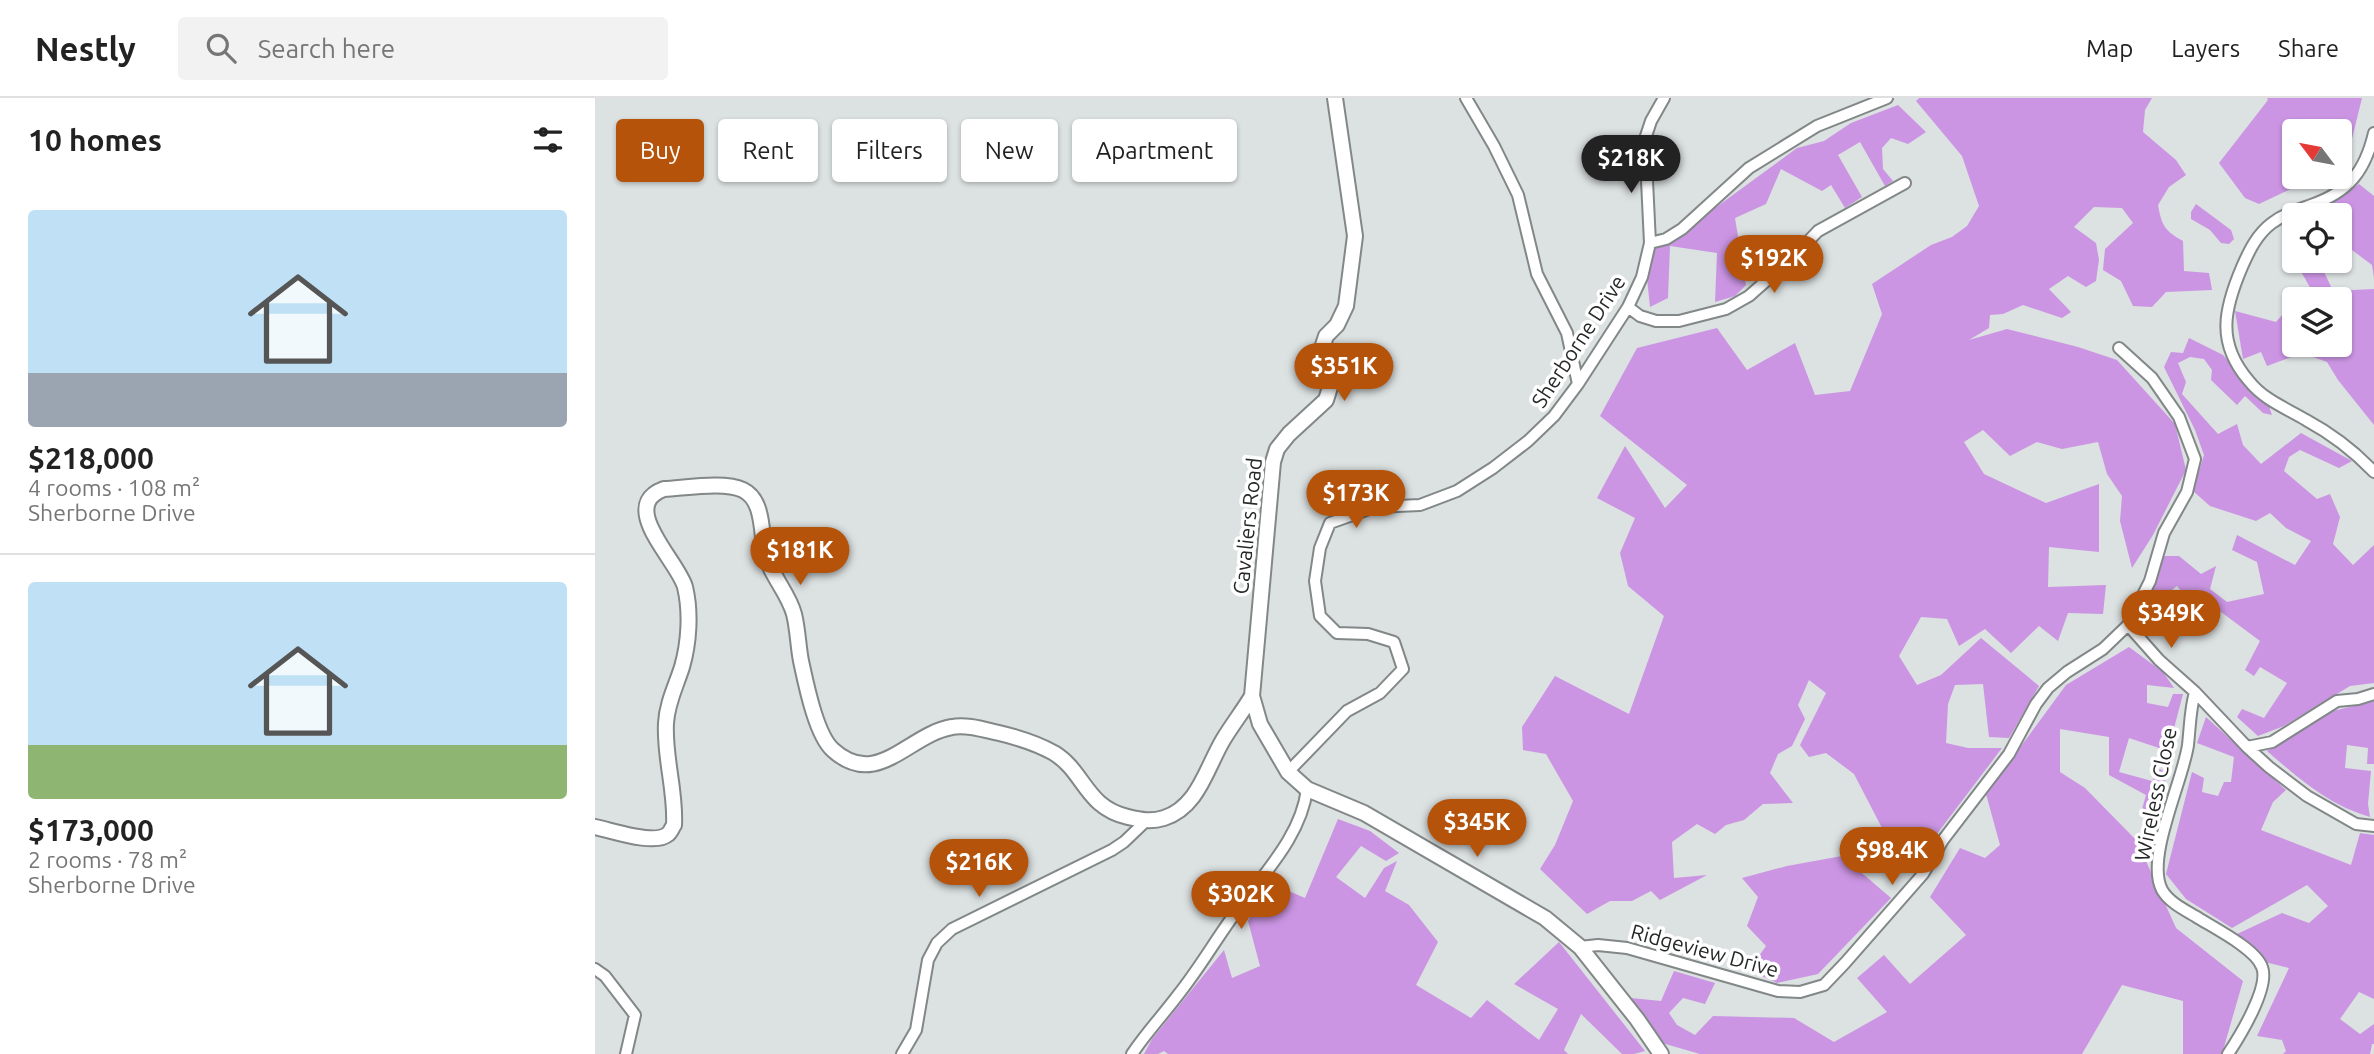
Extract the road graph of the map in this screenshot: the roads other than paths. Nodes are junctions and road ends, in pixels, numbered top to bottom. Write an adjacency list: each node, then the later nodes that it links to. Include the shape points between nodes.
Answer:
1 (1335, 98): 15 (street, Cavaliers Road, via 1355,236 1346,306 1323,345 1331,384 1326,400 1289,433 1273,462)
2 (1467, 98): 10 (street, via 1518,195 1537,274 1567,333)
3 (1664, 98): 7 (street, Sherborne Drive, via 1645,139)
4 (1887, 98): 7 (street, via 1817,126 1749,169 1682,229)
5 (2374, 133): 11 (street, via 2364,166 2345,188 2263,231 2231,294 2226,319 2229,350 2258,392 2327,433)
6 (1905, 183): 8 (street, via 1818,231 1749,296 1725,309 1679,321 1655,321)
7 (1650, 243): 8 (street, Sherborne Drive, via 1642,277)
8 (1628, 306): 10 (street, Sherborne Drive)
9 (2119, 348): 12 (street, Ridgeview Drive, via 2152,378 2179,417 2195,458 2187,492 2164,533 2150,581)
10 (1577, 384): 17 (street, Sherborne Drive, via 1528,441 1457,491 1420,505 1375,507 1330,523 1315,581 1320,616 1336,633 1368,634 1394,642 1403,669 1380,693 1347,711)
11 (2374, 472)
12 (2128, 625): 13 (street); 22 (street, Ridgeview Drive, via 2048,688 2009,754 1923,874 1825,985 1800,992 1778,991 1627,947)
13 (2195, 692): 16 (street); 28 (street, Wireless Close, via 2188,746 2157,868 2161,889 2170,901 2247,949 2262,965 2265,979 2259,997)
14 (2374, 694): 16 (street, via 2337,701 2272,742)
15 (1252, 696): 17 (street, via 1260,724); 19 (street, via 1195,795 1182,810)
16 (2247, 747): 21 (street, via 2307,796 2356,824)
17 (1288, 772): 18 (street)
18 (1307, 789): 22 (street, via 1364,813 1545,918); 26 (street, via 1305,807 1275,861)
19 (1146, 821): 20 (street, via 1113,814 1054,754 981,729 953,726 871,766 855,764 832,750 814,709 794,613 766,554 759,509 752,496 728,486 664,489 654,493 646,509 648,521 681,576 688,602 686,649 666,722 674,825 660,839); 25 (street, via 1112,850 952,929 937,943 928,960 916,1030)
20 (595, 827)
21 (2374, 827)
22 (1580, 947): 27 (street)
23 (595, 969): 24 (street, via 635,1014)
24 (626, 1054)
25 (902, 1054)
26 (1132, 1054)
27 (1661, 1054)
28 (2228, 1054)

